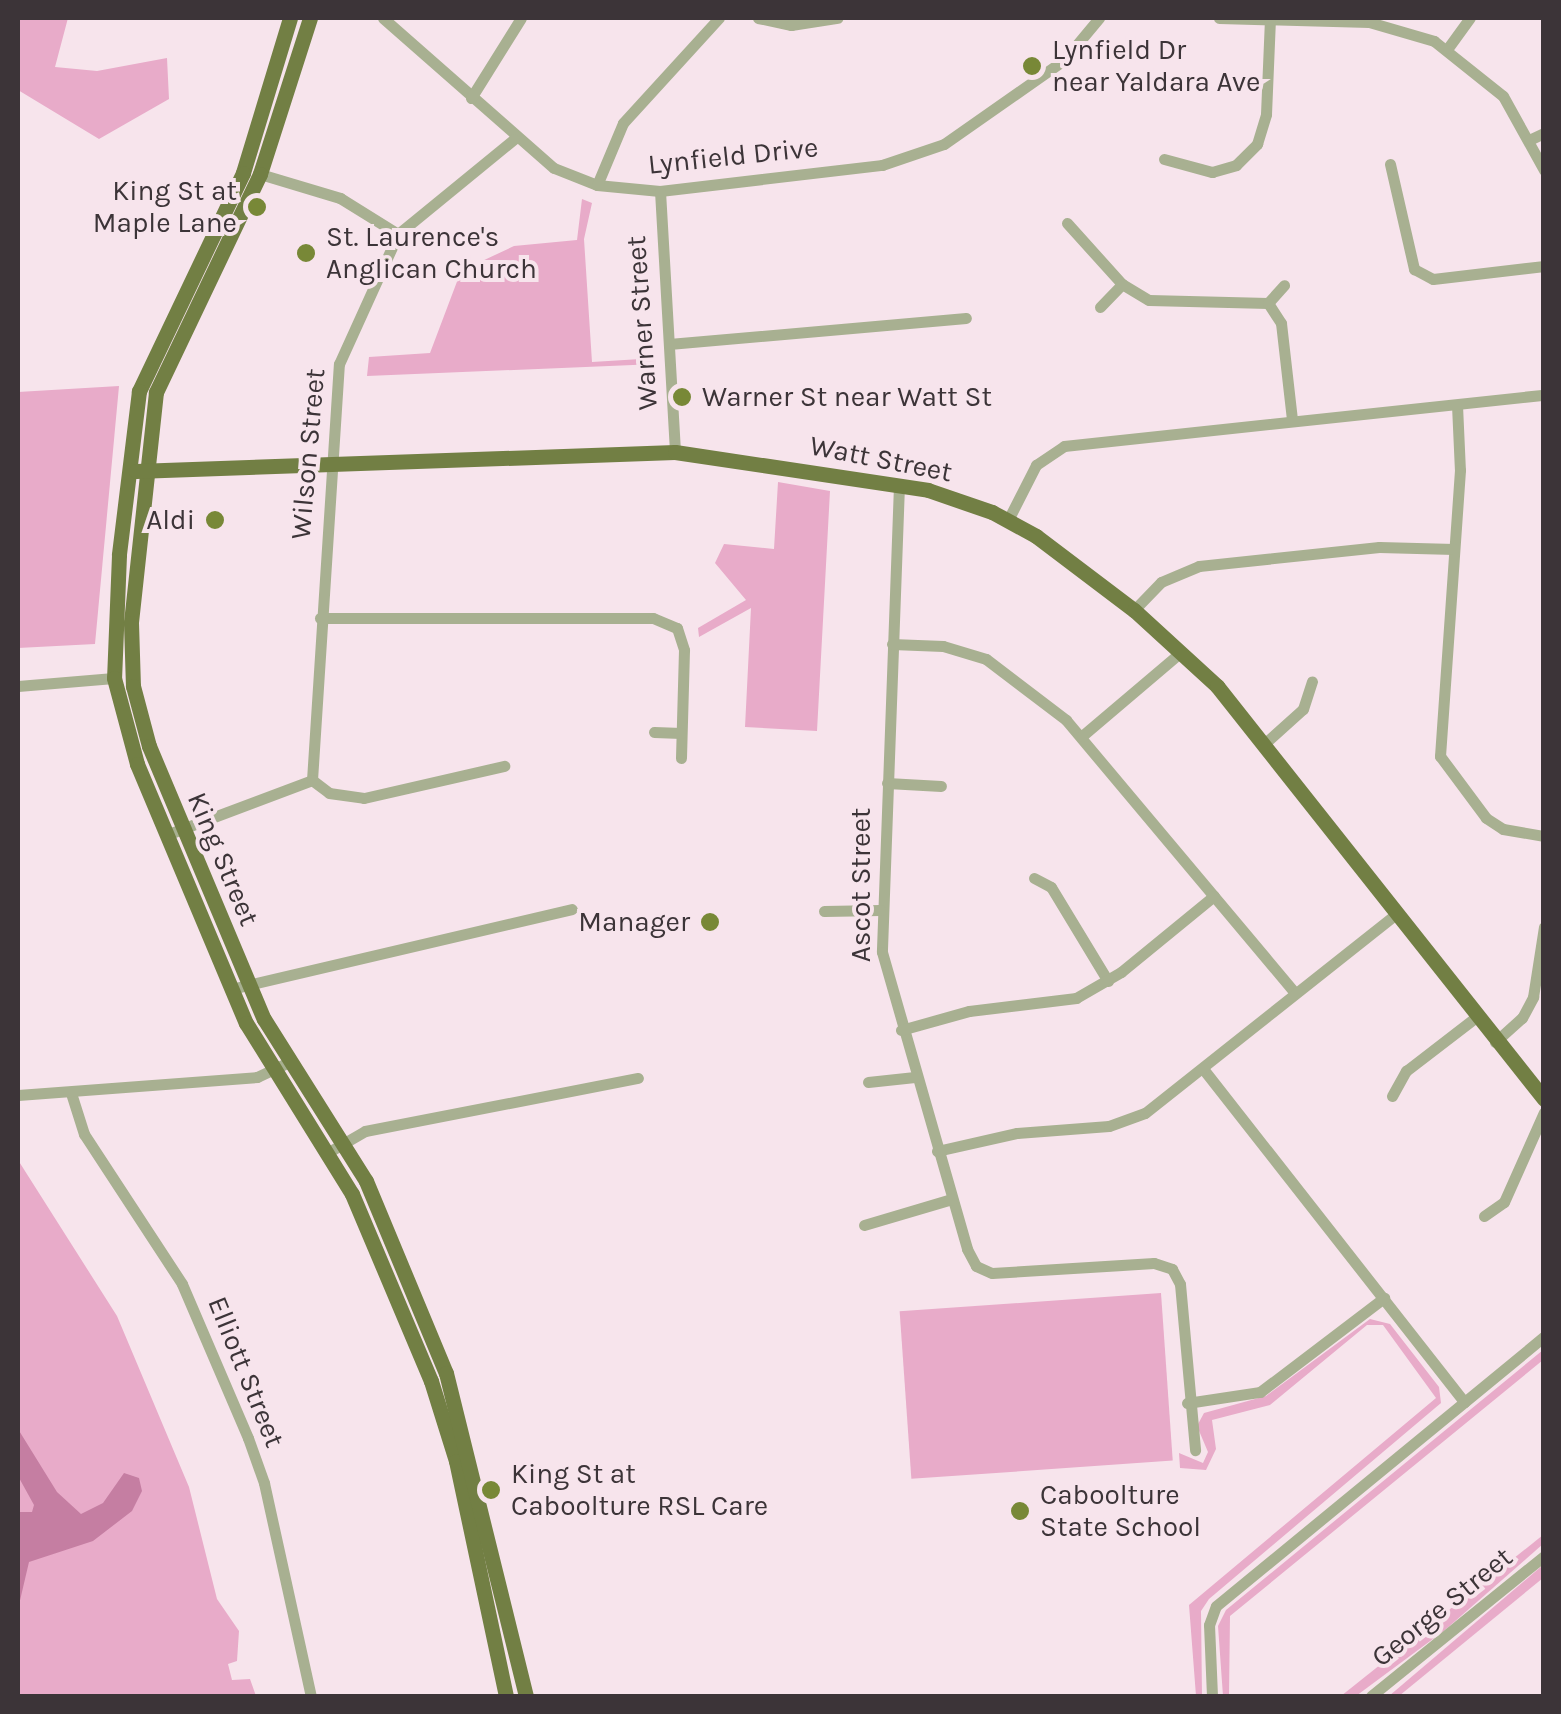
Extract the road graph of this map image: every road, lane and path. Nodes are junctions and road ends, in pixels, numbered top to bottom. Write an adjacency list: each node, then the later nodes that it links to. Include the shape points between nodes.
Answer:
1 (290, 18): 38 (main road, King Street, via 243,172 148,364)
2 (310, 18): 20 (main road, King Street)
3 (382, 18): 13 (street, Lynfield Drive)
4 (521, 18): 13 (street)
5 (719, 18): 21 (street, via 623,123)
6 (758, 18): 7 (street, via 790,25)
7 (836, 18)
8 (1099, 18): 22 (street, Lynfield Drive, via 1064,60 944,144 882,165)
9 (1219, 18): 11 (street)
10 (1470, 18): 12 (street)
11 (1270, 20): 12 (street, via 1369,22); 17 (street, via 1266,114 1258,144 1236,164 1212,172)
12 (1448, 48): 16 (street, via 1492,83)
13 (471, 98): 15 (street, Lynfield Drive)
14 (1544, 133): 16 (street)
15 (514, 139): 21 (street, Lynfield Drive, via 554,168); 24 (street, Wilson Street)
16 (1529, 140): 19 (street)
17 (1164, 159)
18 (1390, 164): 25 (street, via 1414,270 1433,278)
19 (1544, 170)
20 (260, 174): 24 (street, via 340,198); 37 (main road, King Street, via 164,366)
21 (597, 185): 22 (street, Lynfield Drive)
22 (660, 191): 31 (street, Warner Street)
23 (1067, 223): 26 (street)
24 (398, 234): 36 (street, Wilson Street, via 339,364)
25 (1544, 266)
26 (1122, 284): 28 (street, via 1166,304 1259,298); 29 (street)
27 (1284, 285): 28 (street)
28 (1268, 303): 34 (street, via 1281,322)
29 (1100, 307)
30 (966, 318): 31 (street)
31 (668, 344): 35 (street, Warner Street)
32 (1544, 395): 33 (street)
33 (1456, 405): 34 (street); 41 (street)
34 (1292, 420): 40 (street, via 1055,449 1036,465)
35 (675, 452): 36 (main road, Watt Street); 39 (main road, Watt Street)
36 (330, 462): 37 (main road, Watt Street); 43 (street, Wilson Street)
37 (146, 470): 38 (main road, Watt Street); 58 (main road, King Street, via 132,675 143,728)
38 (127, 471): 46 (main road, King Street)
39 (899, 485): 40 (main road, Watt Street, via 954,497); 44 (street, Ascot Street)
40 (1008, 520): 42 (main road, Watt Street)
41 (1454, 549): 42 (street, via 1380,547 1199,566 1161,582); 60 (street, via 1440,756 1486,818 1503,829)
42 (1134, 610): 45 (main road, Watt Street)
43 (320, 618): 50 (street, via 653,618 677,628 684,650); 55 (street, Wilson Street)
44 (892, 644): 51 (street, via 943,646 986,659); 56 (street, Ascot Street)
45 (1181, 652): 51 (street); 52 (main road, Watt Street)
46 (114, 678): 48 (street); 59 (main road, King Street, via 129,745)
47 (1312, 681): 52 (street, via 1303,709)
48 (18, 686)
49 (654, 732): 50 (street)
50 (681, 732): 53 (street)
51 (1082, 736): 62 (street)
52 (1264, 744): 66 (main road, Watt Street)
53 (681, 758)
54 (504, 766): 55 (street, via 364,798 329,794)
55 (312, 780): 58 (street)
56 (886, 783): 57 (street); 64 (street, Ascot Street)
57 (941, 786)
58 (184, 828): 59 (street); 69 (main road, King Street)
59 (166, 834): 70 (main road, King Street)
60 (1544, 836)
61 (1034, 878): 68 (street, via 1057,895)
62 (1214, 896): 68 (street); 71 (street)
63 (572, 908): 69 (street)
64 (880, 910): 65 (street); 73 (street, Ascot Street, via 886,977)
65 (824, 911)
66 (1397, 913): 71 (street); 72 (main road, Watt Street)
67 (1544, 927): 74 (street, via 1534,996 1522,1018)
68 (1108, 981): 73 (street, via 1060,1004 969,1011)
69 (249, 984): 70 (street); 75 (main road, King Street)
70 (231, 989): 77 (main road, King Street)
71 (1296, 993): 76 (street)
72 (1476, 1018): 74 (main road, Watt Street); 83 (street, via 1406,1071)
73 (901, 1030): 78 (street, Ascot Street)
74 (1495, 1042): 84 (main road, Watt Street)
75 (288, 1063): 77 (street); 86 (main road, King Street)
76 (1204, 1070): 87 (street, via 1127,1121); 92 (street)
77 (271, 1072): 81 (street); 88 (main road, King Street)
78 (916, 1077): 80 (street); 87 (street, Ascot Street)
79 (638, 1078): 86 (street, via 366,1130)
80 (868, 1082)
81 (71, 1093): 82 (street); 98 (street, Elliott Street, via 84,1134 182,1284 248,1438)
82 (18, 1094)
83 (1392, 1096)
84 (1544, 1099)
85 (1544, 1112): 90 (street, via 1504,1202)
86 (340, 1142): 88 (street); 100 (main road, King Street, via 377,1203 454,1393)
87 (937, 1150): 89 (street, Ascot Street)
88 (326, 1153): 99 (main road, King Street, via 368,1229 440,1406)
89 (952, 1199): 91 (street); 95 (street, Ascot Street, via 980,1270 1176,1264)
90 (1484, 1216)
91 (864, 1225)
92 (1384, 1298): 94 (street); 95 (street, via 1260,1392)
93 (1544, 1337): 94 (street)
94 (1464, 1402): 101 (street, via 1216,1606 1209,1625)
95 (1188, 1403): 96 (street)
96 (1196, 1450)
97 (1544, 1556): 102 (street, George Street)
98 (311, 1696)
99 (506, 1696)
100 (526, 1696)
101 (1212, 1696)
102 (1371, 1696)

